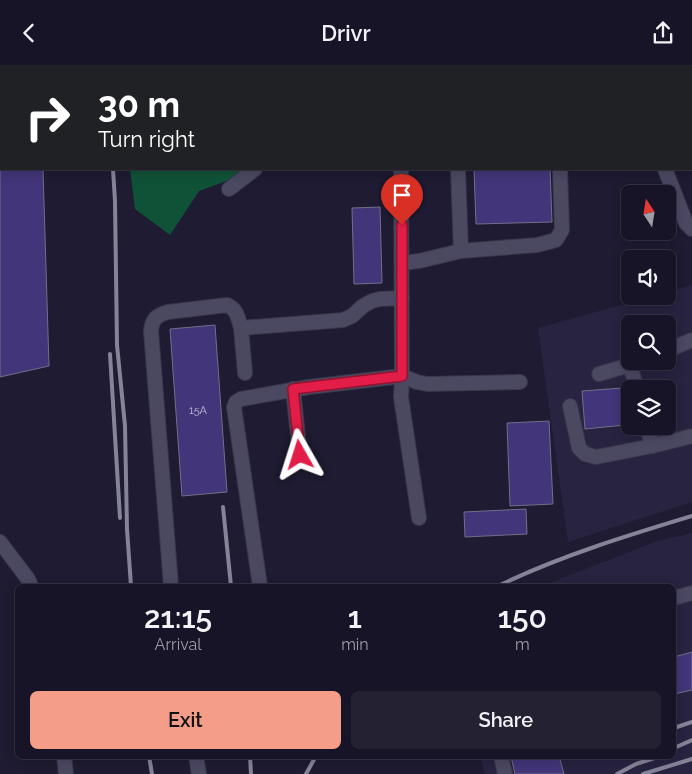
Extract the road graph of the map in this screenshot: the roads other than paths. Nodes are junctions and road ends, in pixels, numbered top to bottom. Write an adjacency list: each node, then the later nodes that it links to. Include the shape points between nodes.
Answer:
1 (254, 170): 6 (street)
2 (401, 170): 9 (street)
3 (458, 170): 8 (street)
4 (560, 170): 8 (street, via 562,230 556,240 538,245)
5 (665, 170): 7 (street, via 686,223)
6 (229, 189)
7 (692, 229)
8 (461, 251): 9 (street)
9 (402, 263): 10 (street)
10 (402, 298): 11 (street, via 372,301 343,320); 17 (street)
11 (241, 328): 15 (street); 28 (street, via 233,307 227,305 161,314 152,325)
12 (692, 340): 13 (street)
13 (676, 347)
14 (621, 368): 16 (street)
15 (245, 373)
16 (599, 374)
17 (402, 376): 18 (street, via 427,384); 19 (street); 25 (street, via 400,397)
18 (520, 382)
19 (293, 389): 24 (street); 29 (street, via 241,399 234,407)
20 (570, 406): 23 (street, via 579,448 584,455 596,457)
21 (649, 435): 23 (street)
22 (692, 435): 23 (street)
23 (652, 446)
24 (300, 455)
25 (419, 518)
26 (0, 543): 27 (street)
27 (30, 584)
28 (171, 584)
29 (260, 584)
30 (692, 593): 31 (street)
31 (676, 597)
32 (64, 759): 35 (street)
33 (196, 759): 36 (street)
34 (502, 759): 37 (street)
35 (66, 774)
36 (199, 774)
37 (505, 774)

